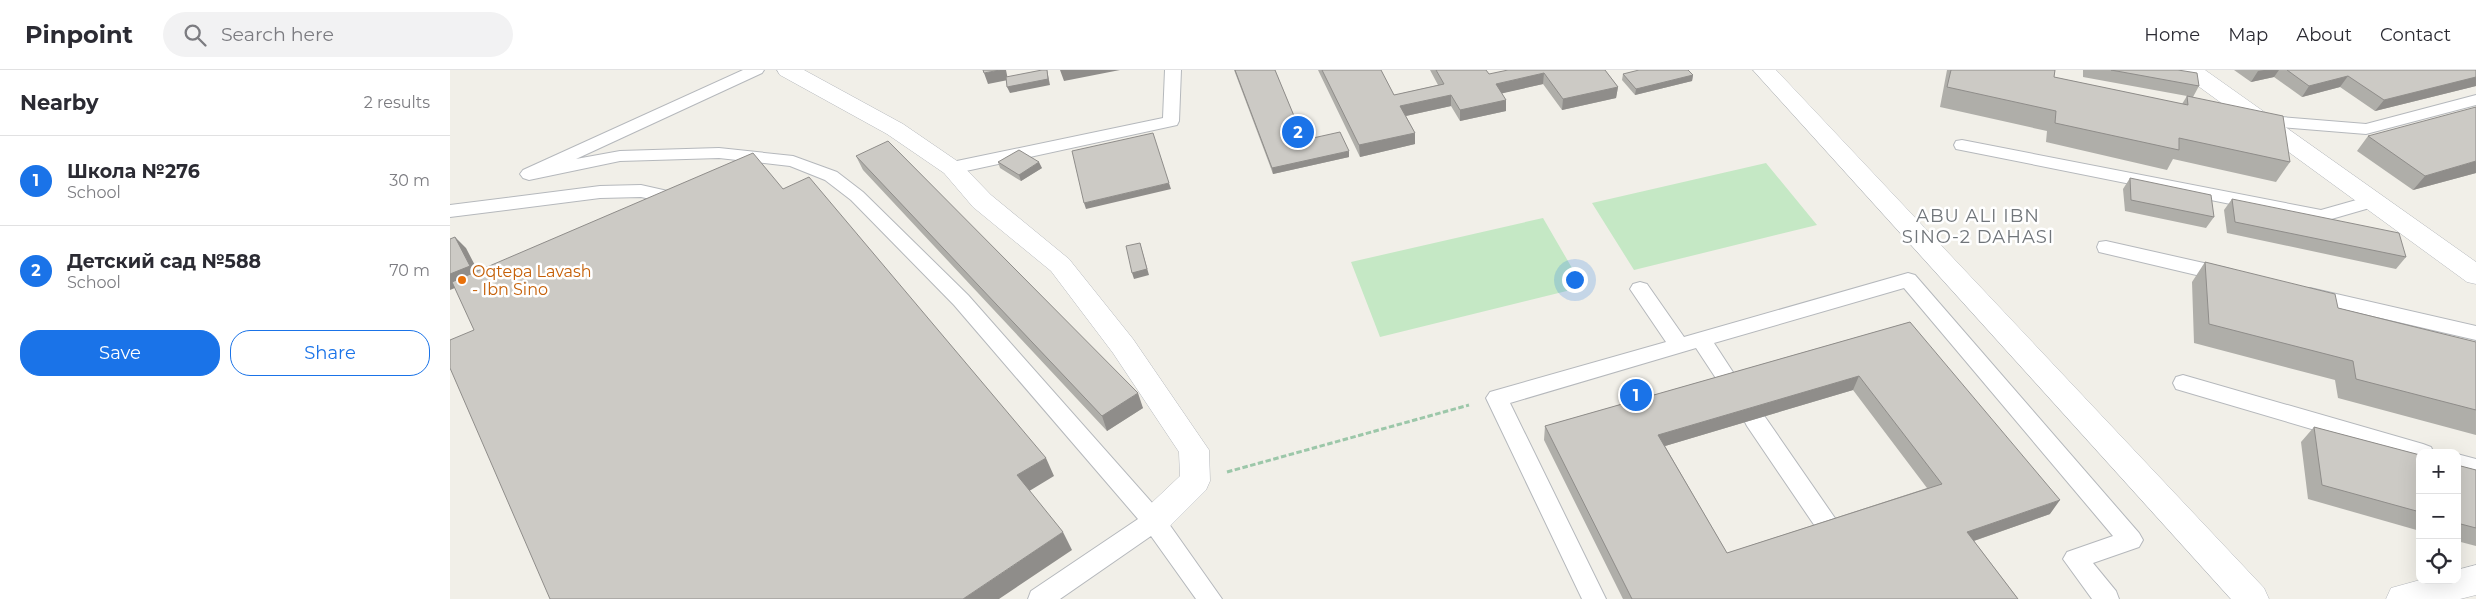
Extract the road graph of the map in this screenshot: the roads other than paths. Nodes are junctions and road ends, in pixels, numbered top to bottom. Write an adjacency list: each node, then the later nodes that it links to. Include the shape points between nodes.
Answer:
1 (756, 70): 28 (lane, via 529,174 620,156 719,153 793,161 831,176 857,196 961,300)
2 (788, 70): 10 (street, via 895,128)
3 (1173, 70): 10 (lane, via 1171,122)
4 (1764, 70): 35 (street)
5 (2191, 70): 8 (street)
6 (2476, 100): 8 (lane, via 2366,128)
7 (2223, 113): 8 (lane)
8 (2262, 121): 11 (street)
9 (1962, 144): 11 (lane, via 2321,216)
10 (952, 168): 28 (street, via 982,201 1060,265 1106,324 1194,450 1195,481)
11 (2374, 201): 15 (street)
12 (692, 204): 13 (lane, via 680,198 641,191 600,192)
13 (450, 212)
14 (2106, 248): 16 (lane)
15 (2476, 275)
16 (2242, 279)
17 (1640, 289): 21 (lane)
18 (2291, 290): 19 (lane)
19 (2476, 333)
20 (1700, 339): 21 (lane); 23 (lane); 34 (lane, via 1908,280 2131,540 2075,559)
21 (1679, 345): 33 (lane, via 1497,398)
22 (2183, 383): 25 (lane)
23 (1732, 386)
24 (1755, 420): 29 (lane)
25 (2416, 451)
26 (2461, 464): 27 (lane)
27 (2476, 468)
28 (1154, 520): 31 (lane); 32 (lane)
29 (1831, 531)
30 (2476, 580): 36 (street)
31 (1040, 599)
32 (1210, 599)
33 (1594, 599)
34 (2107, 599)
35 (2252, 599)
36 (2403, 599)

